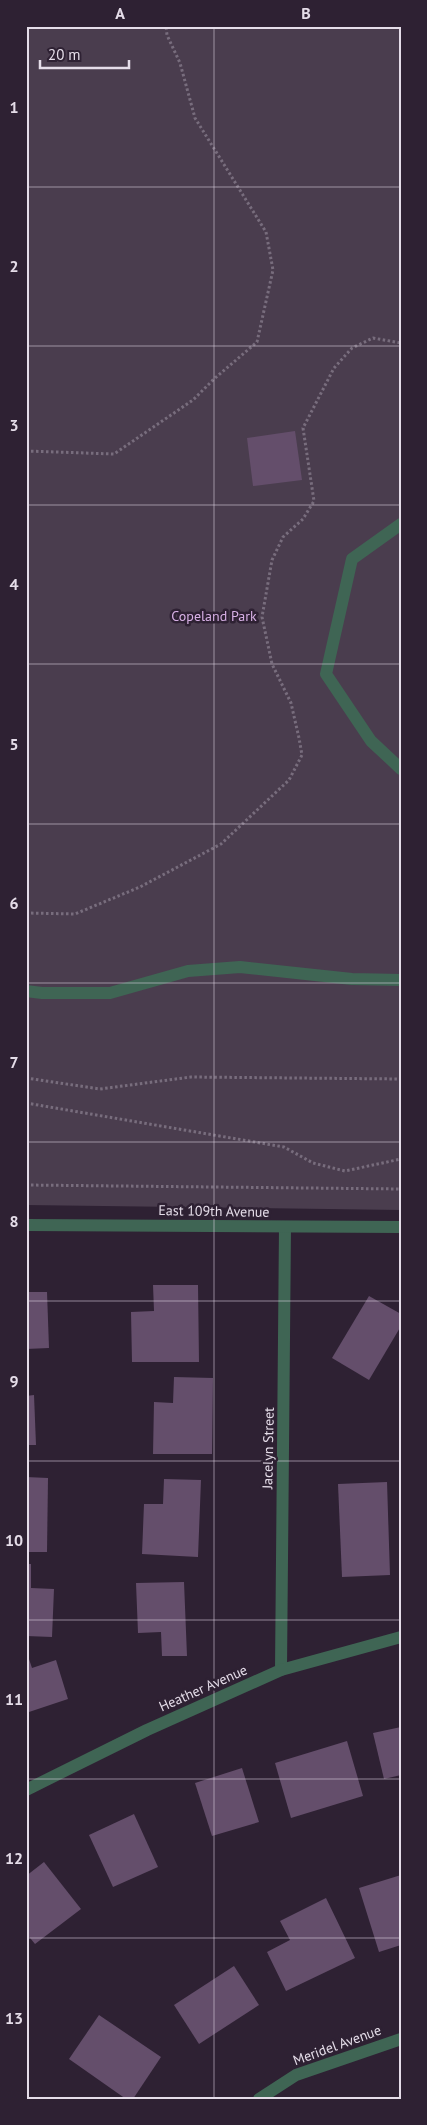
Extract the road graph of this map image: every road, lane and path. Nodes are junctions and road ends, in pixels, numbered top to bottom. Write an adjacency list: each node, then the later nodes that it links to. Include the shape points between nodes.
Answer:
1 (166, 26): 3 (path, via 195,118 266,232 273,270 257,342 193,400 114,454)
2 (401, 343): 6 (path, via 373,338 352,348 334,368 303,428 314,501 303,519 283,537 272,560 262,617 272,664 292,703 302,755 289,780 221,844 140,887 75,914)
3 (26, 451)
4 (401, 524): 5 (street, via 352,559 326,674 371,741)
5 (401, 768)
6 (26, 913)
7 (401, 980): 8 (street, via 240,967 188,971 110,993)
8 (26, 991)
9 (26, 1078): 10 (path, via 100,1089 191,1076)
10 (401, 1078)
11 (26, 1102): 12 (path, via 284,1147 313,1163 344,1171)
12 (401, 1159)
13 (26, 1185): 14 (path)
14 (401, 1189)
15 (26, 1225): 16 (street, East 109th Avenue)
16 (285, 1227): 17 (street, East 109th Avenue); 19 (street, Jacelyn Street)
17 (401, 1227)
18 (401, 1637): 19 (street, Heather Avenue)
19 (281, 1670): 20 (street, Heather Avenue, via 147,1730)
20 (26, 1790)
21 (401, 2039): 22 (street, Meridel Avenue, via 296,2075)
22 (259, 2099)

